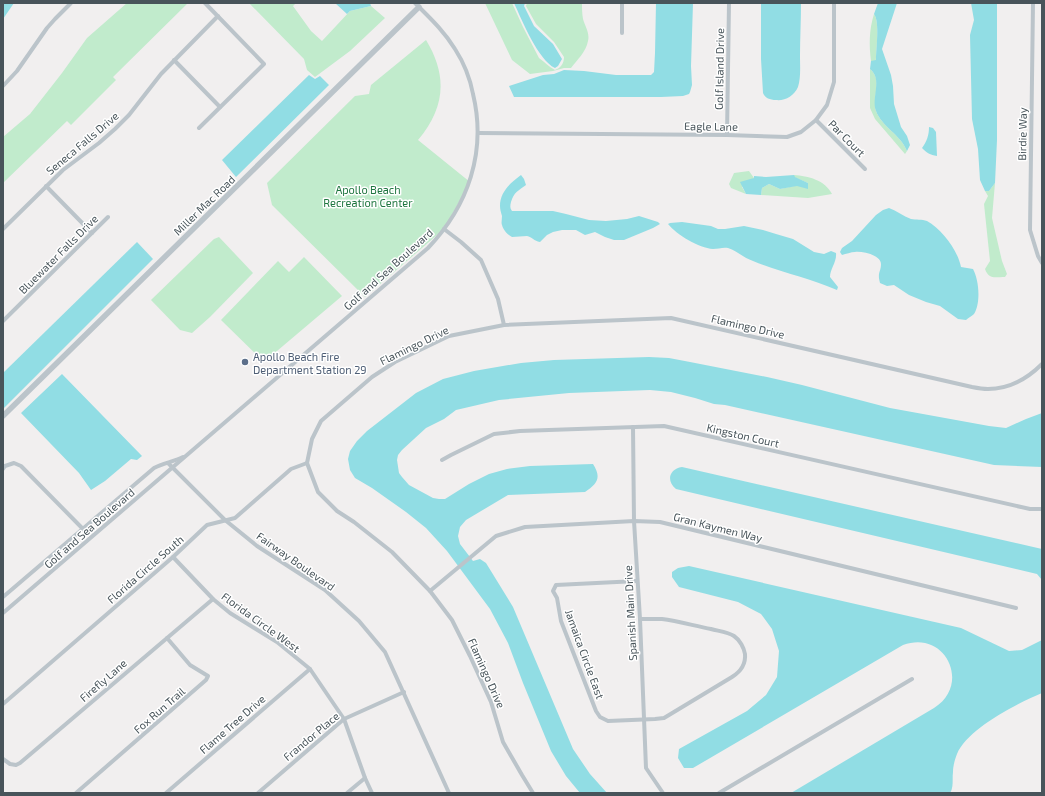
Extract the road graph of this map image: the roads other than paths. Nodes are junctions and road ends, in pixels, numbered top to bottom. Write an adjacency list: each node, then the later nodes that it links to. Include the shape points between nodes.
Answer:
1 (71, 3): 11 (street, via 47,28 17,71)
2 (205, 3): 8 (street)
3 (622, 3): 9 (street)
4 (729, 3): 16 (street, Golf Island Drive)
5 (834, 3): 13 (street, Eagle Lane, via 834,82 828,106)
6 (1033, 3): 23 (street, Birdie Way, via 1030,230)
7 (417, 5): 15 (street, Golf and Sea Boulevard, via 442,31 462,62 475,103); 27 (street, Miller Mac Road)
8 (218, 16): 10 (street, Seneca Falls Drive); 12 (street, via 264,64)
9 (622, 33)
10 (174, 60): 12 (street); 18 (street, Seneca Falls Drive, via 115,129)
11 (3, 86)
12 (220, 107): 14 (street)
13 (816, 120): 16 (street, Eagle Lane, via 801,132 787,137); 17 (street, Par Court)
14 (199, 128)
15 (478, 133): 16 (street, Eagle Lane); 21 (street, Golf and Sea Boulevard, via 476,160 472,173 462,201)
16 (728, 134)
17 (865, 169)
18 (46, 186): 20 (street, Seneca Falls Drive); 22 (street)
19 (108, 217): 22 (street, Bluewater Falls Drive)
20 (3, 229)
21 (444, 229): 25 (street, via 481,260 498,298); 29 (street, Golf and Sea Boulevard, via 428,248)
22 (92, 233): 24 (street, Bluewater Falls Drive)
23 (1042, 263)
24 (3, 321)
25 (504, 325): 26 (street, Flamingo Drive, via 671,318 988,389 1018,383); 32 (street, Flamingo Drive, via 449,336 394,362 372,377 322,421 312,439)
26 (1042, 364)
27 (3, 416)
28 (633, 427): 30 (street, Kingston Court, via 494,434); 35 (street, Kingston Court, via 664,426 1030,509); 37 (street, Spanish Main Drive)
29 (186, 455): 31 (street, Golf and Sea Boulevard); 34 (street, Golf and Sea Boulevard)
30 (442, 460)
31 (168, 463): 34 (street, Fairway Boulevard); 38 (street, Golf and Sea Boulevard, via 154,468)
32 (307, 463): 36 (street, Florida Circle South, via 291,469 235,518); 41 (street, Flamingo Drive, via 318,492 337,512 392,552)
33 (3, 468): 38 (street, via 14,463 21,466)
34 (173, 468): 36 (street, Fairway Boulevard); 45 (street, Golf and Sea Boulevard)
35 (1042, 509)
36 (225, 520): 39 (street, Florida Circle South, via 207,525); 50 (street, Fairway Boulevard, via 257,546 325,590 353,616 385,652)
37 (634, 521): 40 (street, Spanish Main Drive); 41 (street, Gran Kaymen Way, via 525,527 496,536); 44 (street, Gran Kaymen Way, via 660,522)
38 (83, 529): 42 (street, Golf and Sea Boulevard)
39 (173, 557): 43 (street, Florida Circle West); 51 (street, Florida Circle South)
40 (637, 581): 46 (street, Spanish Main Drive); 53 (street, Jamaica Circle East, via 556,585 553,591 557,598 561,621 600,717 608,721)
41 (430, 591): 62 (street, Flamingo Drive, via 452,620 492,702 503,742)
42 (3, 597)
43 (214, 599): 47 (street, Firefly Lane); 48 (street, Florida Circle West, via 230,613 277,642)
44 (1016, 608)
45 (3, 613)
46 (640, 619): 53 (street, Spanish Main Drive); 53 (street, via 661,619 726,632 738,640 745,653 743,666 732,677 664,718)
47 (166, 638): 54 (street, Firefly Lane, via 20,763 10,764); 56 (street, Fox Run Trail, via 190,665 208,676 206,680)
48 (310, 669): 52 (street, Florida Circle West); 57 (street, Flame Tree Drive)
49 (912, 678): 64 (street)
50 (404, 692): 52 (street, Frandor Place); 61 (street, Fairway Boulevard)
51 (3, 704)
52 (344, 719): 55 (street, Florida Circle West); 58 (street, Frandor Place)
53 (644, 720): 63 (street, Spanish Main Drive, via 646,768)
54 (3, 759)
55 (365, 778): 59 (street); 60 (street, Florida Circle West)
56 (76, 793)
57 (166, 793)
58 (258, 793)
59 (347, 793)
60 (372, 793)
61 (449, 793)
62 (533, 793)
63 (663, 793)
64 (719, 793)

